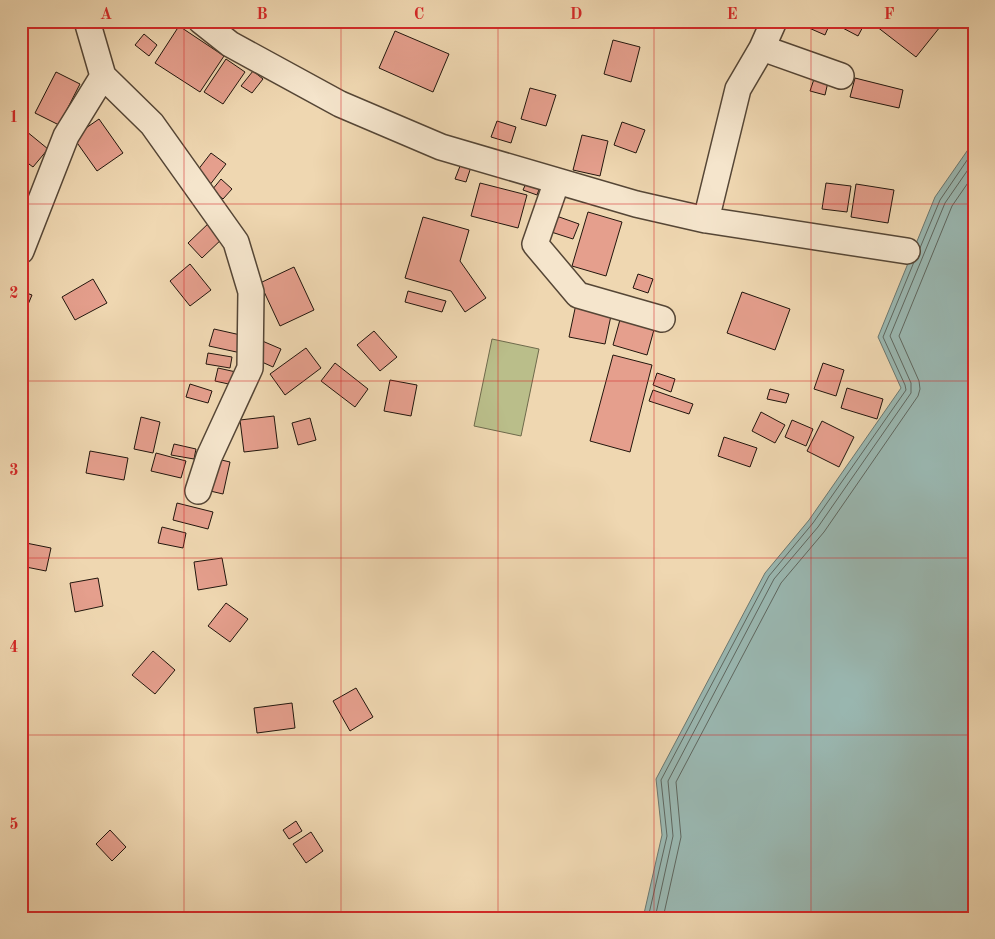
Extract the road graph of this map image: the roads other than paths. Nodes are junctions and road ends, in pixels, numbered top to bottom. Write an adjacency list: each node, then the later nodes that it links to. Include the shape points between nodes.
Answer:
1 (87, 21): 5 (street)
2 (201, 21): 7 (street, via 230,44 340,104 441,147)
3 (774, 21): 4 (street)
4 (762, 48): 6 (street); 8 (street, via 738,89)
5 (103, 76): 9 (street, via 66,136); 12 (street, via 152,124 236,242 251,292 250,368 209,457)
6 (841, 76)
7 (557, 181): 8 (street); 11 (street, via 535,244 578,295)
8 (706, 220): 10 (street)
9 (21, 251)
10 (907, 252)
11 (662, 319)
12 (198, 491)

